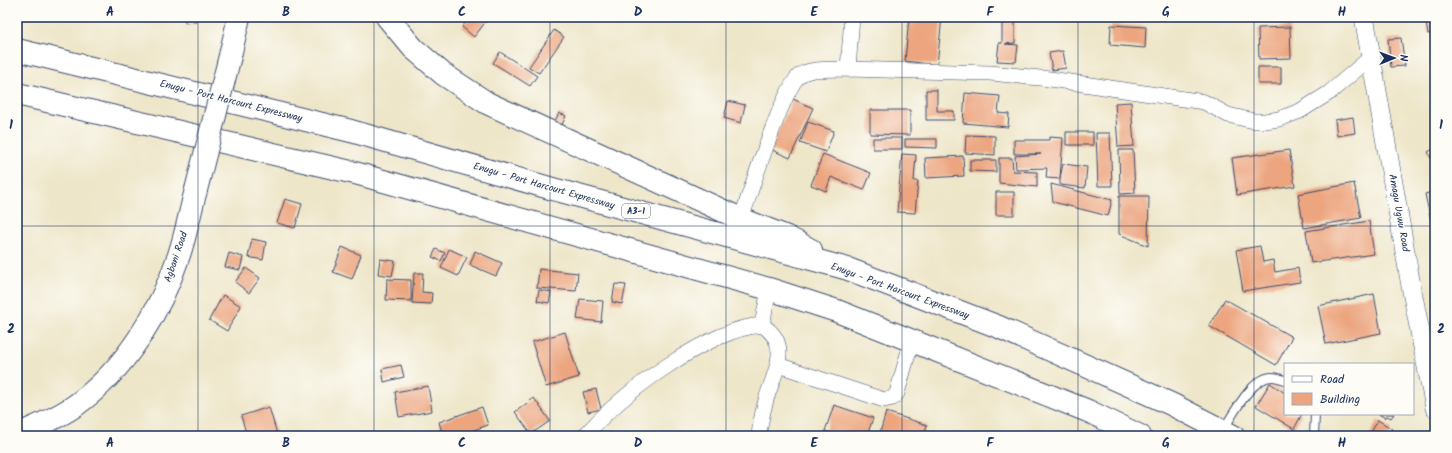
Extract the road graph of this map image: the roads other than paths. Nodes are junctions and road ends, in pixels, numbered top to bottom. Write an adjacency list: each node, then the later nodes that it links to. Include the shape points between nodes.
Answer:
1 (239, 17): 22 (main road, Agbani Road, bridge, via 179,255 151,320 124,359 102,384 75,406)
2 (388, 17): 11 (main road, via 413,48 442,74 487,103)
3 (1364, 17): 6 (street, Amagu Ugwu Road)
4 (849, 19): 7 (street)
5 (17, 50): 12 (main road, Enugu - Port Harcourt Expressway / A3-1, via 351,130 552,189)
6 (1370, 58): 7 (street, via 1329,93 1300,111 1265,121 1254,121 1228,114 1204,102 1050,79 990,73); 16 (street, Amagu Ugwu Road)
7 (848, 69): 11 (street, via 806,72 798,76 792,84 769,137)
8 (17, 94): 9 (main road)
9 (47, 100): 10 (main road); 13 (main road, via 355,173)
10 (17, 110)
11 (742, 219): 12 (main road, via 787,237)
12 (848, 269): 21 (main road, Enugu - Port Harcourt Expressway / A3-1, via 999,327 1171,404)
13 (768, 289): 14 (street); 15 (main road, via 837,311)
14 (762, 324): 17 (street, via 775,335 779,355); 23 (street, via 733,330 710,340 669,365 619,401)
15 (912, 340): 17 (street, via 896,393 889,400); 25 (main road, via 1088,411)
16 (1430, 349): 19 (street, Amagu Ugwu Road)
17 (778, 366): 24 (street, via 766,399)
18 (1284, 380): 21 (lane, via 1274,376 1257,383 1248,392)
19 (1435, 408)
20 (1315, 415): 26 (lane)
21 (1228, 433)
22 (17, 434)
23 (584, 436)
24 (759, 436)
25 (1140, 436)
26 (1314, 436)

